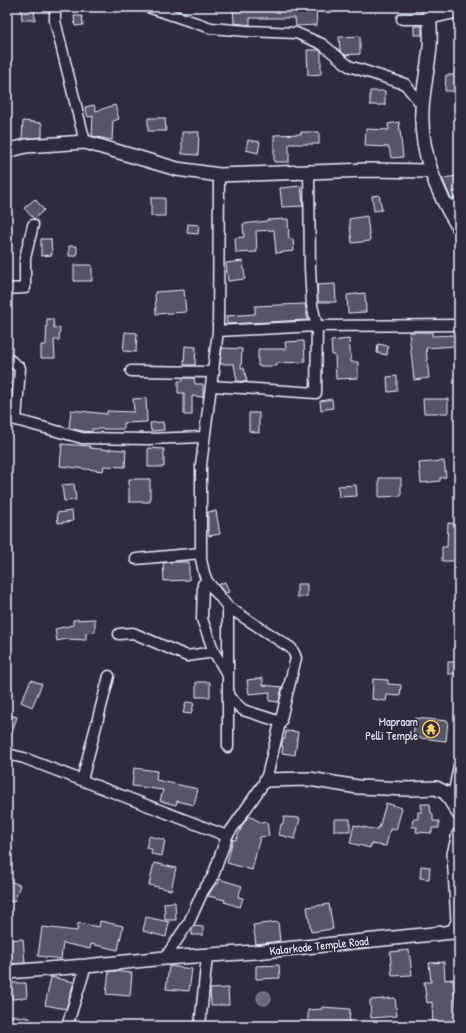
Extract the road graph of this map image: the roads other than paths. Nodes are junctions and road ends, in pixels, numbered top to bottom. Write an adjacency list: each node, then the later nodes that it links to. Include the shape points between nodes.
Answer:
1 (55, 7): 7 (street, via 55,20)
2 (148, 7): 6 (street, via 211,28 296,33 322,44 349,66 405,84)
3 (459, 12): 4 (street)
4 (429, 13): 5 (street); 6 (main road, via 430,46)
5 (402, 19)
6 (422, 105): 9 (main road)
7 (85, 142): 8 (main road, via 26,146); 11 (main road, via 177,168)
8 (7, 151)
9 (429, 170): 10 (main road); 13 (main road)
10 (308, 172): 11 (main road); 18 (street, via 312,305)
11 (219, 175): 19 (street)
12 (459, 203): 13 (street)
13 (446, 208): 15 (main road)
14 (33, 225): 16 (street, via 25,258 25,288)
15 (459, 228)
16 (7, 289)
17 (459, 325): 18 (street)
18 (317, 326): 19 (street); 23 (street, via 316,393)
19 (218, 332): 22 (street)
20 (7, 358): 24 (street, via 20,368 16,420 82,438)
21 (131, 371): 22 (street)
22 (214, 372): 23 (street)
23 (212, 386): 24 (street)
24 (204, 437): 25 (street, via 201,465)
25 (201, 553): 26 (street); 27 (street)
26 (136, 559)
27 (207, 581): 28 (street); 30 (street, via 203,584 202,619)
28 (228, 607): 32 (street); 34 (street, via 294,652 296,664)
29 (119, 634): 30 (street, via 133,633 187,656)
30 (214, 652): 32 (street)
31 (109, 676): 38 (street)
32 (228, 676): 33 (street)
33 (228, 696): 34 (street, via 243,710); 35 (street)
34 (281, 722): 39 (street)
35 (228, 747)
36 (7, 754): 38 (street)
37 (459, 765): 40 (street)
38 (82, 780): 43 (street)
39 (266, 780): 40 (main road, via 309,779 358,787 436,788 446,793); 43 (street)
40 (452, 802): 41 (main road)
41 (459, 814)
42 (459, 834): 44 (main road, Kalarkode Temple Road, via 454,854 458,922 453,932)
43 (227, 836): 45 (street, via 213,876 189,922)
44 (207, 956): 45 (main road, Kalarkode Temple Road); 49 (street)
45 (165, 958): 46 (main road, Kalarkode Temple Road)
46 (86, 966): 47 (main road, Kalarkode Temple Road); 48 (street)
47 (7, 972)
48 (67, 1026)
49 (200, 1026)

